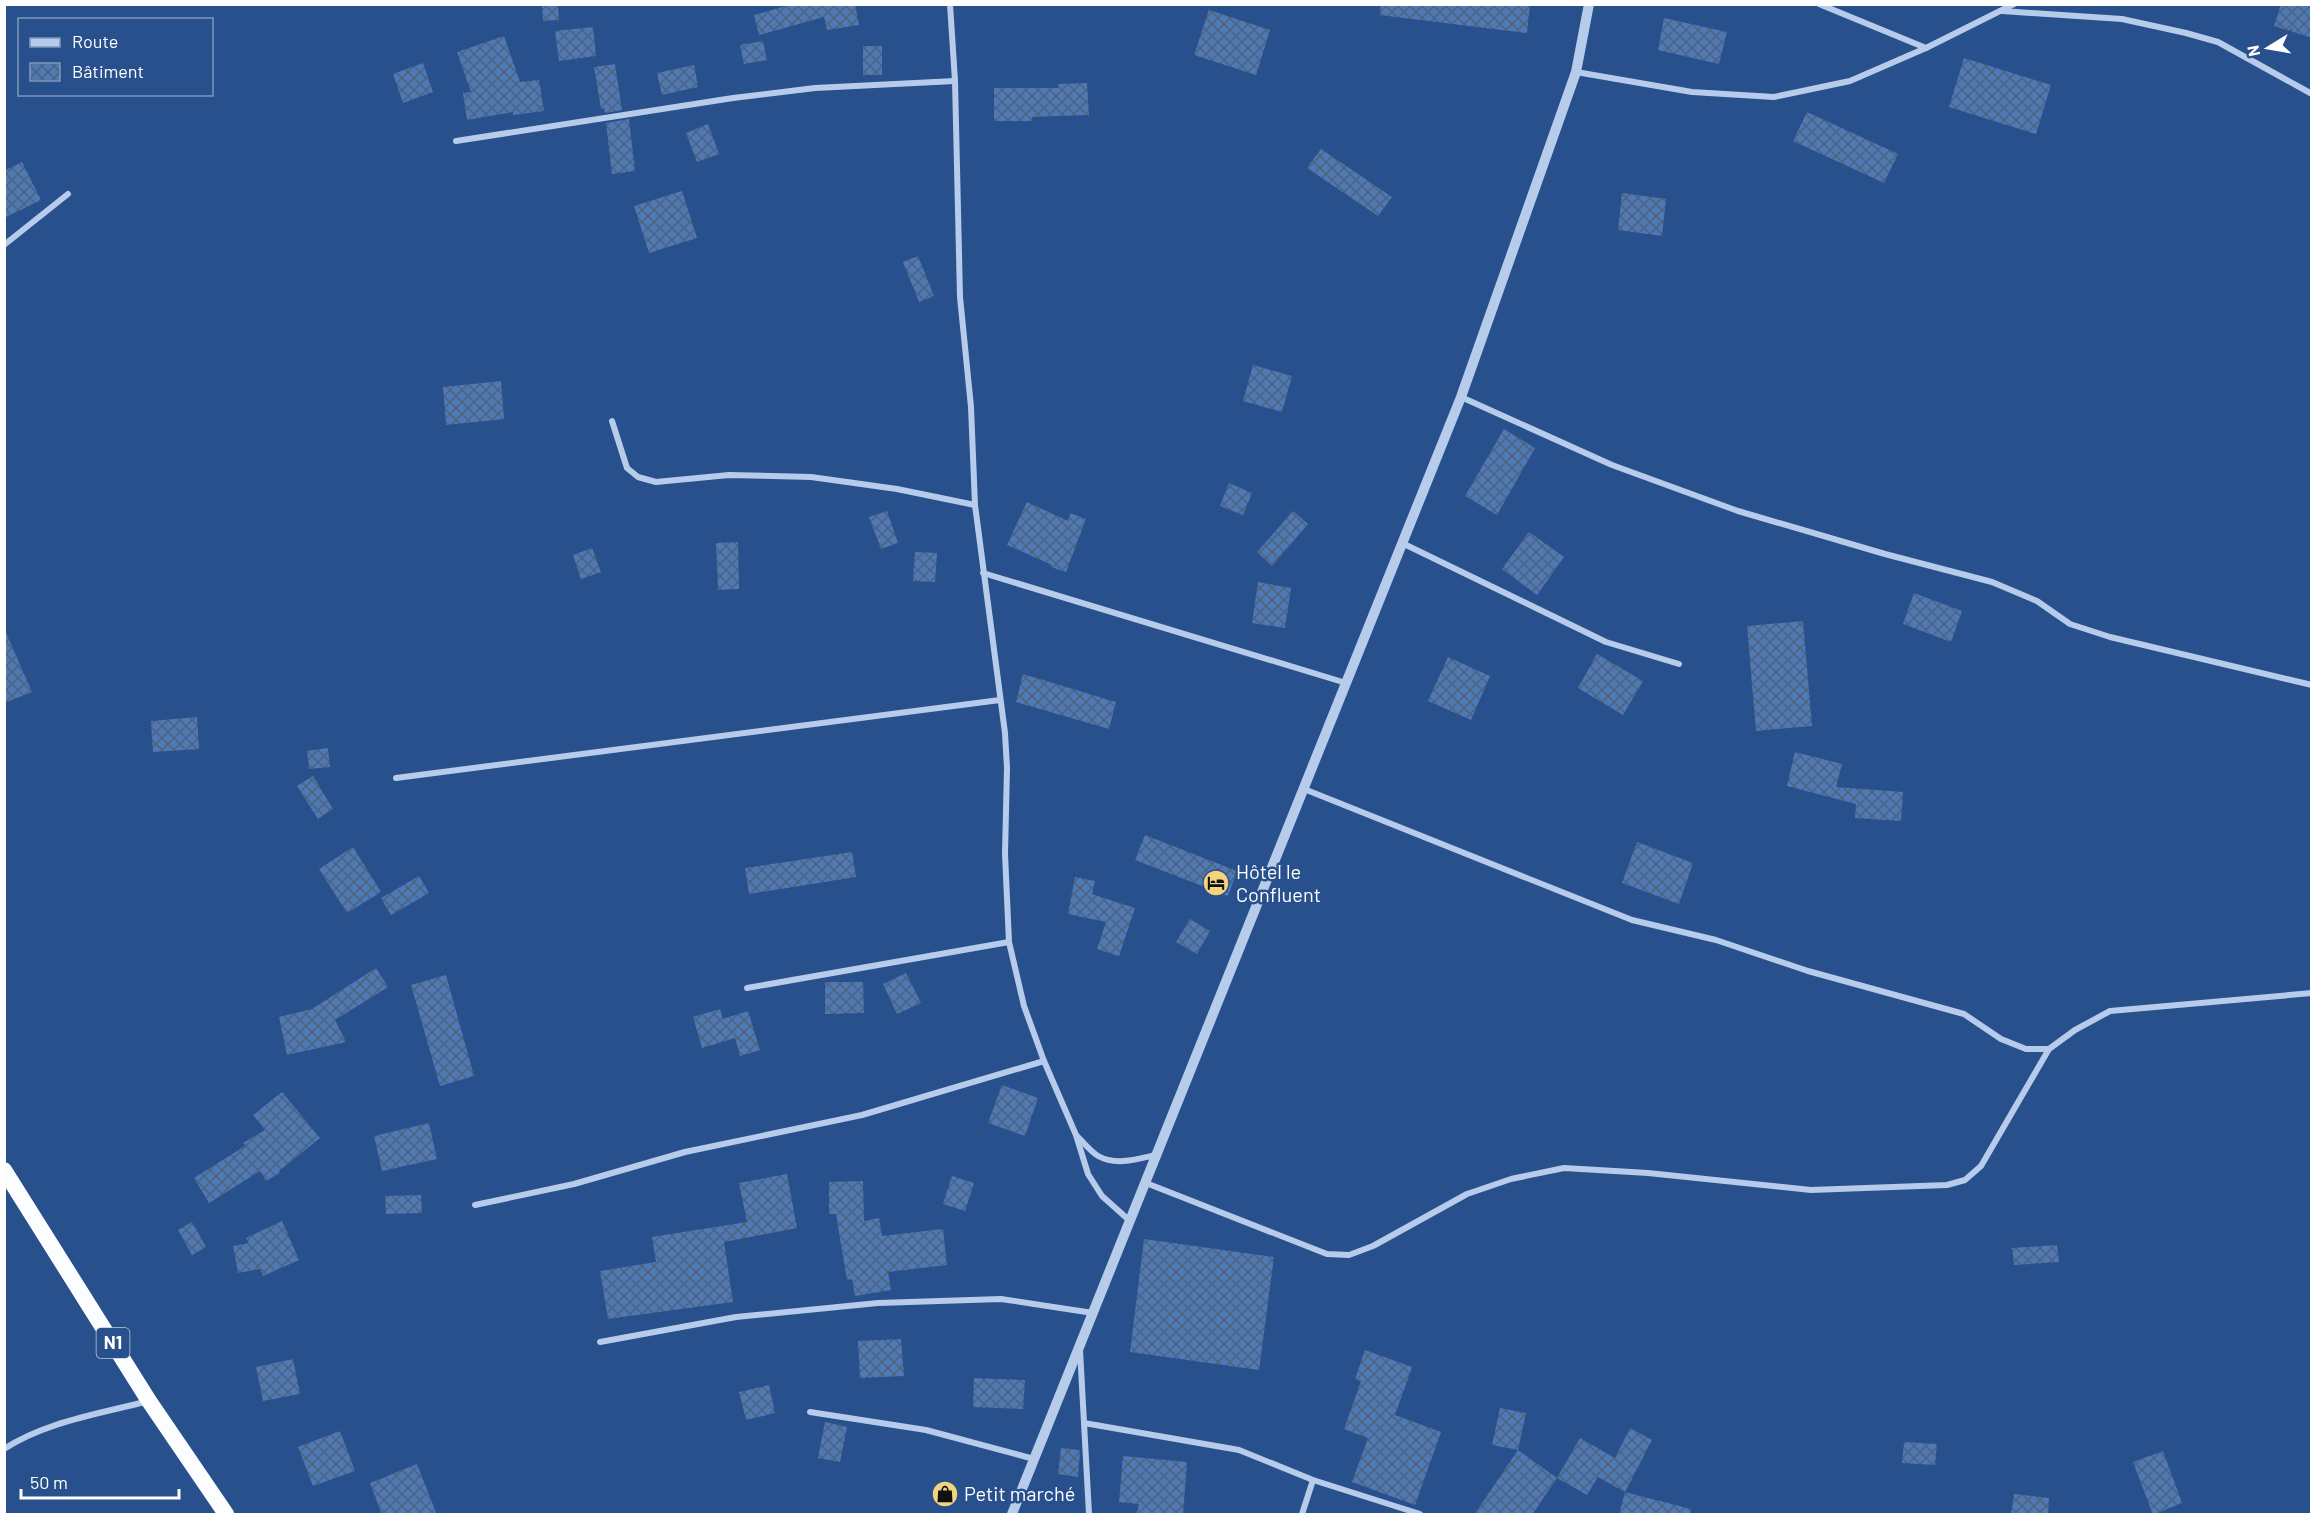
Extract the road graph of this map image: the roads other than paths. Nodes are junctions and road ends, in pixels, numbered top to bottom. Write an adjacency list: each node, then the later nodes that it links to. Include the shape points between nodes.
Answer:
1 (950, 4): 8 (street)
2 (1589, 4): 7 (street)
3 (1819, 4): 6 (street)
4 (2012, 5): 5 (street)
5 (1999, 10): 6 (street); 9 (street, via 2122,19 2186,33 2218,42)
6 (1926, 48): 7 (street, via 1850,81 1774,97 1692,92)
7 (1576, 72): 13 (street)
8 (955, 81): 10 (street, via 814,88); 15 (street, via 960,297 971,407)
9 (2312, 94)
10 (456, 141)
11 (68, 194): 12 (street)
12 (4, 245)
13 (1461, 397): 16 (street); 20 (street, via 1612,465 1738,511 1992,582 2037,601 2070,624 2110,638)
14 (612, 421): 15 (street, via 627,468 638,477 656,482 729,475 811,477)
15 (975, 505): 17 (street)
16 (1402, 543): 18 (street, via 1606,642); 19 (street)
17 (983, 573): 19 (street); 21 (street)
18 (1679, 664)
19 (1346, 683): 23 (street)
20 (2312, 685)
21 (1000, 700): 22 (street); 24 (street, via 1007,768 1005,854)
22 (396, 778)
23 (1304, 789): 27 (street, via 1632,920 1716,940 1808,971 1964,1014 2001,1039 2026,1049); 30 (street)
24 (1010, 942): 25 (street); 28 (street, via 1024,1006)
25 (747, 988)
26 (2312, 993): 27 (street, via 2110,1011)
27 (2049, 1048): 32 (street, via 1981,1166 1965,1180 1947,1185 1811,1190 1564,1168 1511,1179 1467,1194 1373,1246 1349,1255 1327,1254)
28 (1044, 1061): 29 (street); 33 (street, via 862,1114 685,1152 574,1184)
29 (1076, 1135): 30 (street, via 1098,1156 1113,1160 1133,1161); 34 (street, via 1088,1174 1102,1196)
30 (1157, 1155): 32 (street)
31 (4, 1170): 38 (highway, N1)
32 (1146, 1183): 34 (street)
33 (475, 1205)
34 (1130, 1222): 35 (street)
35 (1093, 1313): 36 (street, via 1001,1299 878,1304 736,1317); 37 (street)
36 (600, 1342)
37 (1080, 1346): 40 (street); 42 (street)
38 (149, 1401): 41 (street, via 26,1435); 44 (highway, N1)
39 (810, 1412): 42 (street, via 926,1430)
40 (1084, 1423): 43 (street, via 1239,1450); 46 (street)
41 (4, 1449)
42 (1034, 1459): 45 (street)
43 (1313, 1480): 47 (street); 48 (street)
44 (225, 1515)
45 (1012, 1515)
46 (1089, 1515)
47 (1302, 1515)
48 (1420, 1515)

